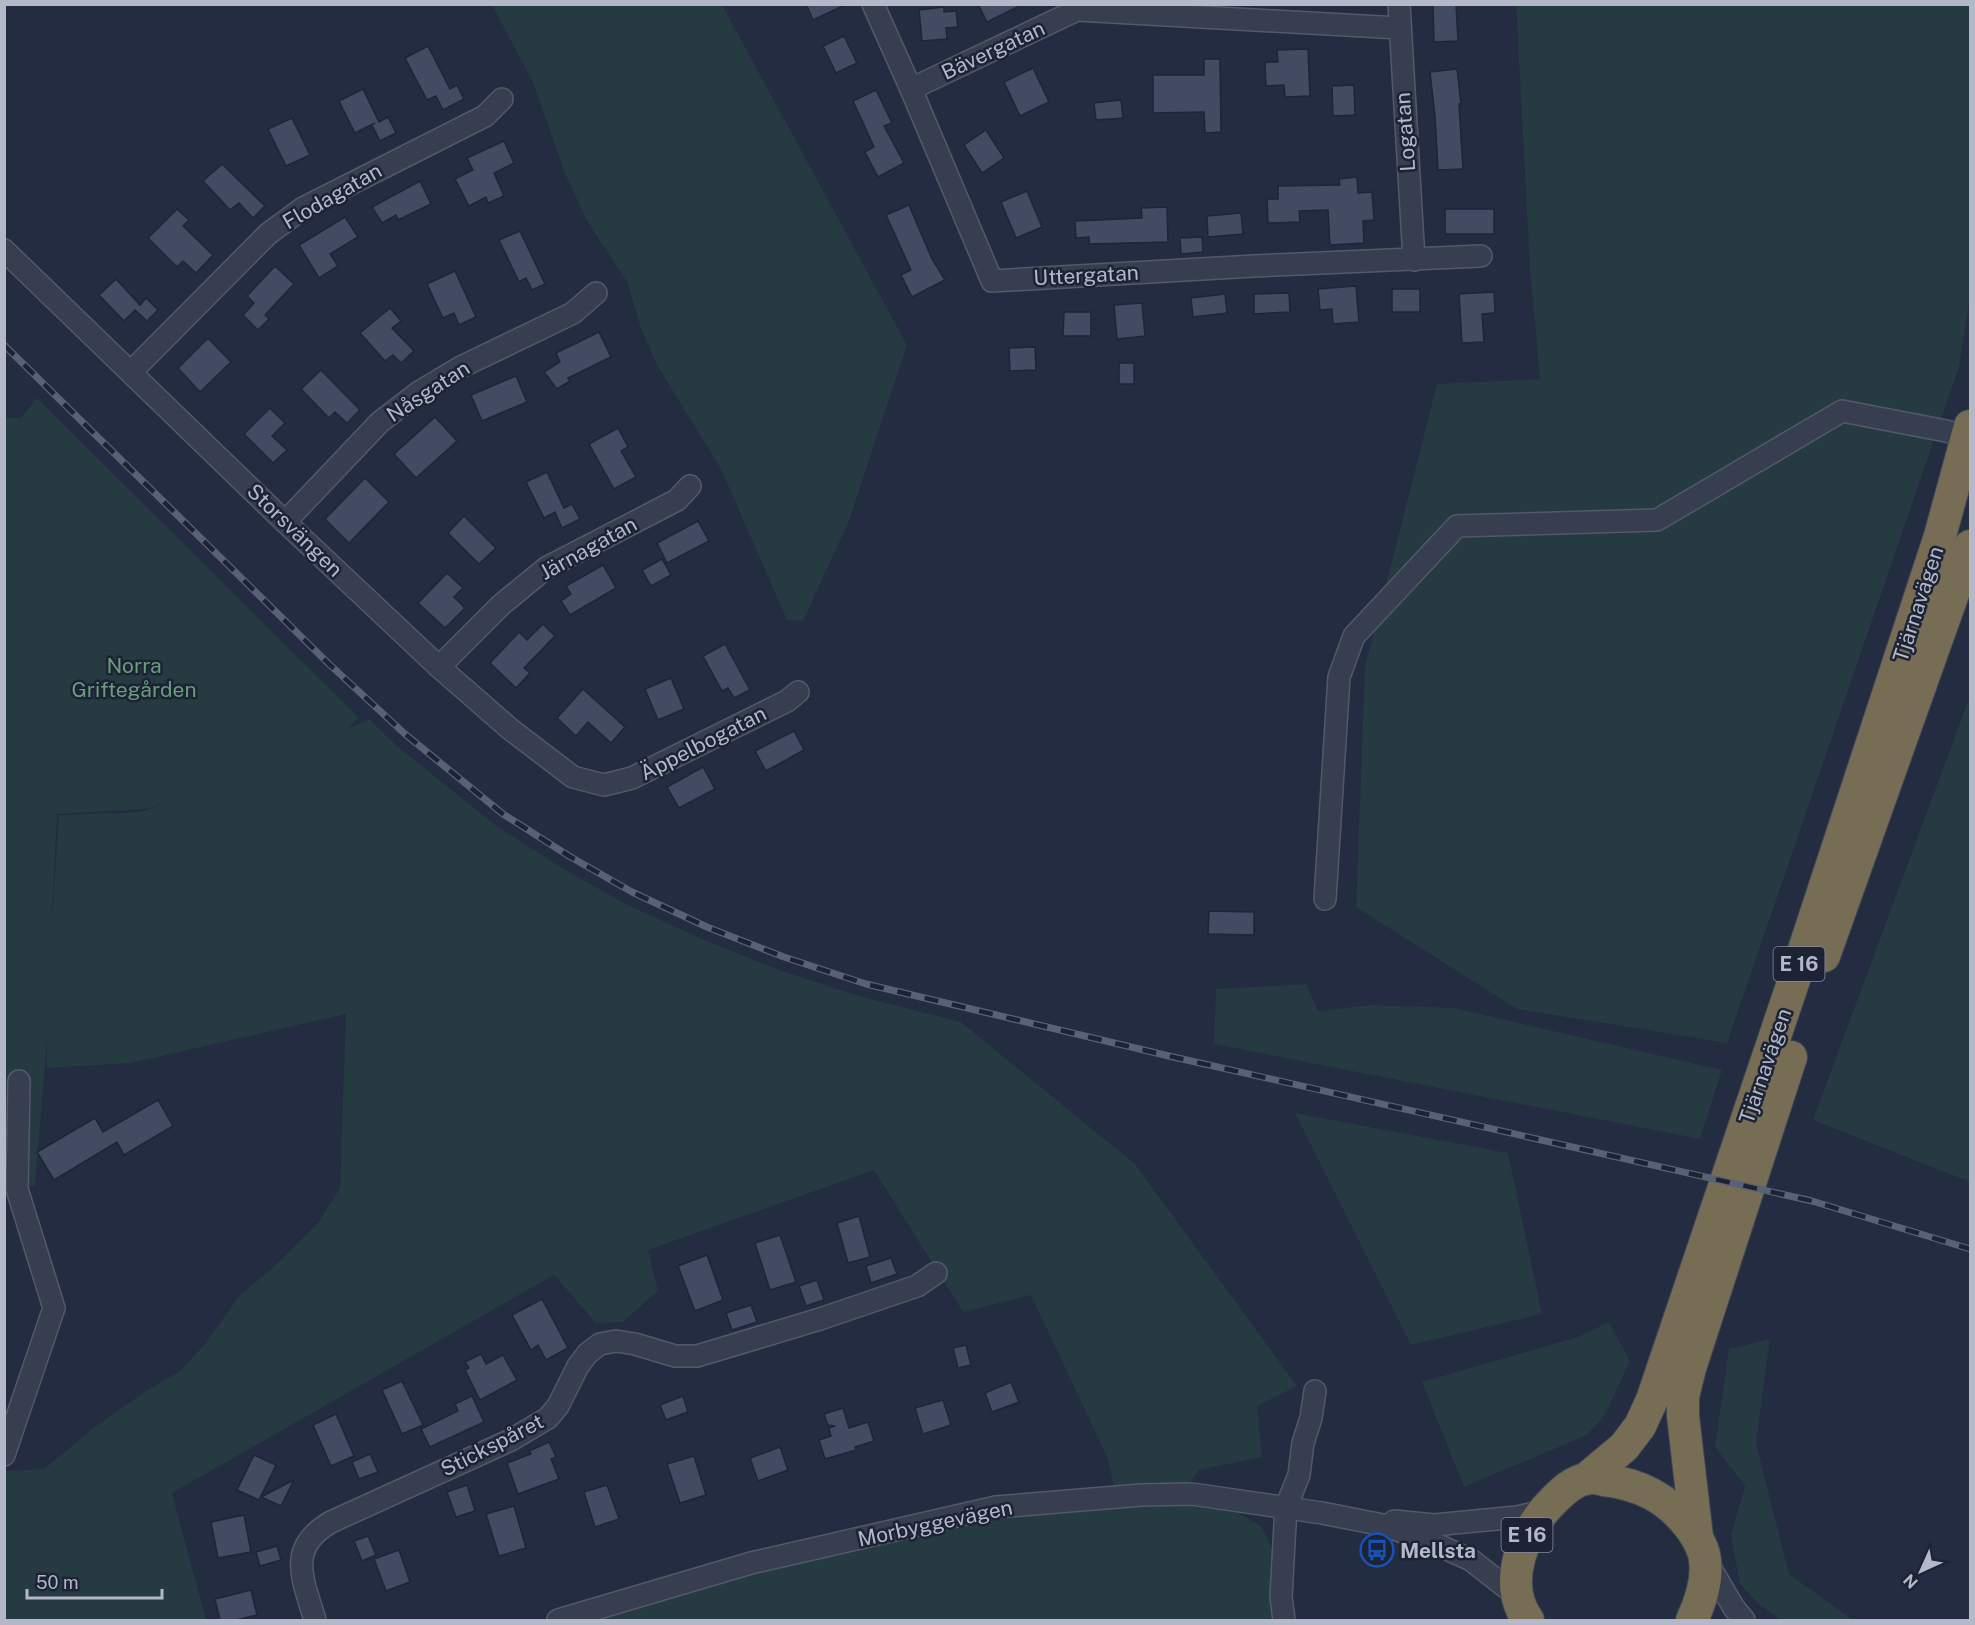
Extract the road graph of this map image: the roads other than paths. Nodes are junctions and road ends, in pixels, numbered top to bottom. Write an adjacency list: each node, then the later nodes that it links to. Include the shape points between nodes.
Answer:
1 (873, 4): 5 (street, Uttergatan)
2 (1399, 4): 4 (street, Logatan)
3 (1076, 7): 4 (street, Bävergatan); 5 (street, Bävergatan)
4 (1399, 28): 9 (street, Logatan)
5 (911, 89): 9 (street, Uttergatan, via 992,281)
6 (502, 99): 11 (street, Flodagatan, via 485,116 303,208 268,234)
7 (4, 250): 11 (street, Storsvängen)
8 (1481, 256): 9 (street, Uttergatan)
9 (1414, 260)
10 (596, 293): 14 (street, Nåsgatan, via 573,313 461,367 419,392 380,422)
11 (131, 372): 14 (street, Storsvängen)
12 (1969, 432): 19 (street, via 1842,411 1657,520 1457,526 1354,636 1339,677); 24 (highway, Tjärnavägen / E 16, via 1937,547 1652,1400 1624,1447)
13 (690, 486): 16 (street, Järnagatan, via 677,500 546,568)
14 (285, 522): 16 (street, Storsvängen)
15 (1971, 546): 28 (highway, Tjärnavägen / E 16, via 1815,981 1690,1368 1683,1416)
16 (439, 667): 18 (street, Storsvängen, via 573,777)
17 (798, 692): 18 (street, Äppelbogatan, via 632,778)
18 (604, 785)
19 (1325, 899)
20 (19, 1081): 23 (street, via 17,1188 54,1308)
21 (936, 1273): 30 (street, Stickspåret, via 917,1286 697,1356 675,1356 616,1341 600,1344 578,1366 558,1406 535,1428 317,1530 306,1542 301,1557)
22 (1315, 1391): 25 (street, via 1299,1475)
23 (4, 1455)
24 (1587, 1478): 26 (highway, E 16, via 1563,1490); 28 (highway, via 1649,1491 1674,1509)
25 (1286, 1507): 27 (street, Morbyggevägen); 31 (street, Morbyggevägen, via 1192,1494 996,1507 752,1563); 32 (street, via 1281,1597)
26 (1543, 1511): 27 (street, Morbyggevägen, via 1434,1525); 29 (highway, E 16, via 1530,1530 1518,1565)
27 (1322, 1513): 29 (street, Morbyggevägen, via 1383,1525 1470,1560)
28 (1701, 1547): 33 (highway, E 16, via 1703,1588); 34 (street)
29 (1524, 1613)
30 (315, 1620)
31 (558, 1620)
32 (1284, 1620)
33 (1692, 1620)
34 (1744, 1620)

